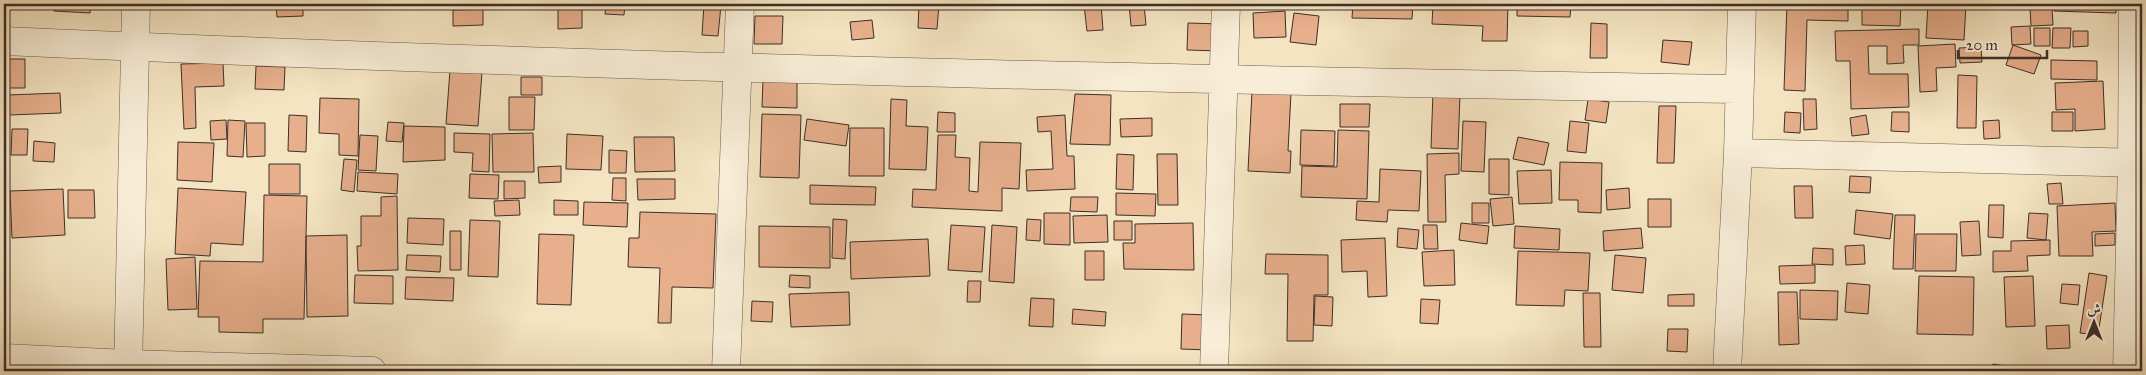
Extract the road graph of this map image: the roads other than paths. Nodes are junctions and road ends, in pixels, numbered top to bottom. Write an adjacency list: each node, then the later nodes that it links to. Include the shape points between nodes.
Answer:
1 (136, 4): 7 (street)
2 (740, 4): 8 (street)
3 (1226, 4): 9 (street)
4 (1742, 4): 10 (street)
5 (2133, 4): 12 (street)
6 (4, 41): 7 (street)
7 (135, 47): 8 (street); 14 (street)
8 (738, 67): 9 (street); 16 (street)
9 (1224, 80): 10 (street); 17 (street)
10 (1738, 89): 11 (street)
11 (1738, 153): 12 (street); 18 (street)
12 (2137, 163): 19 (street)
13 (4, 358): 14 (street)
14 (128, 368): 15 (street)
15 (372, 371)
16 (726, 371)
17 (1214, 371)
18 (1726, 371)
19 (2127, 371)

